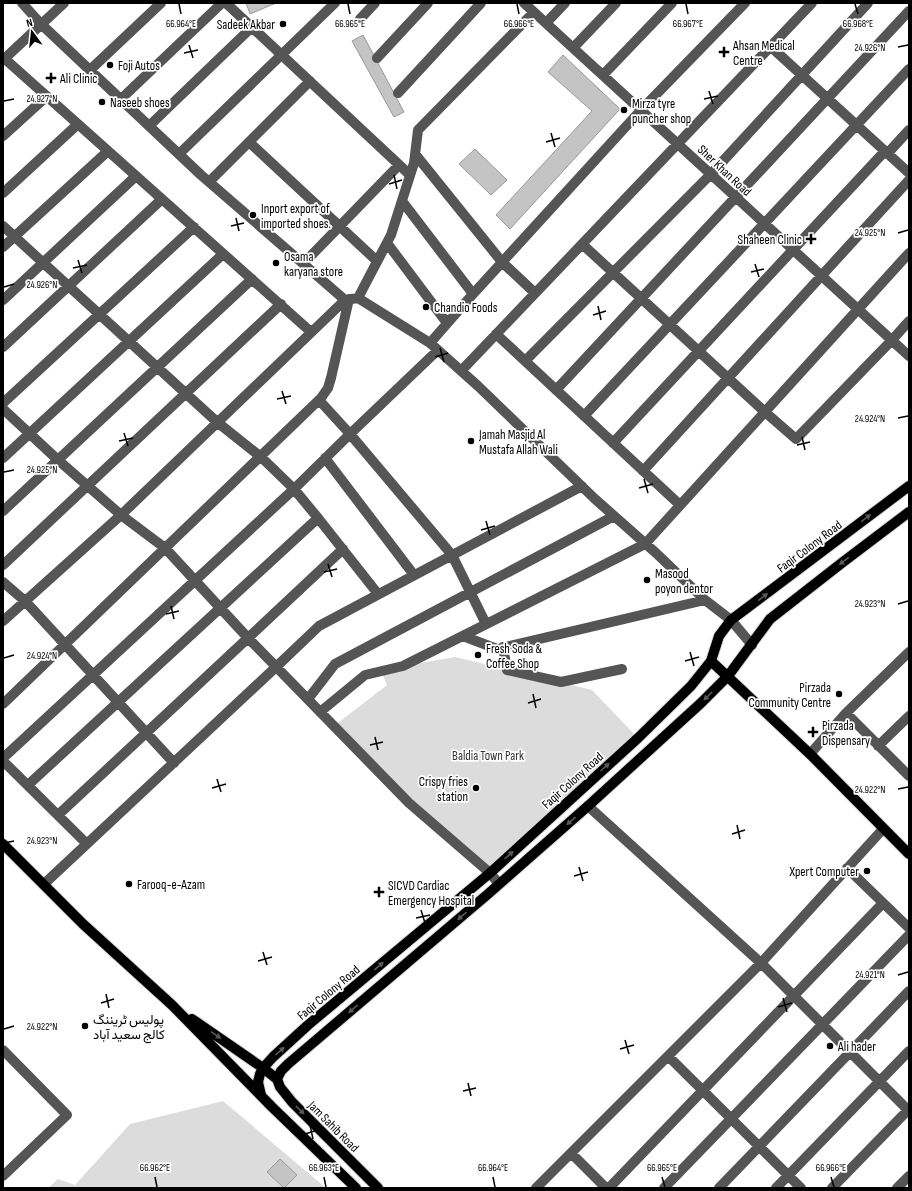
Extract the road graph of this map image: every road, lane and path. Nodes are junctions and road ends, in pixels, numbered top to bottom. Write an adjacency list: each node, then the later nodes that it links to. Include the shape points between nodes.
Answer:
1 (22, 3): 22 (street)
2 (64, 3): 22 (street)
3 (161, 3): 30 (street)
4 (222, 3): 37 (street)
5 (226, 3): 23 (street)
6 (335, 3): 26 (street)
7 (374, 3): 20 (street)
8 (428, 3): 27 (street)
9 (481, 3): 34 (street)
10 (524, 3): 19 (street, Sher Khan Road)
11 (565, 3): 21 (street)
12 (616, 3): 25 (street)
13 (672, 3): 31 (street)
14 (744, 3): 38 (street)
15 (812, 3): 24 (street)
16 (868, 3): 32 (street)
17 (904, 3): 18 (street)
18 (909, 9): 36 (street)
19 (534, 12): 21 (street, Sher Khan Road); 49 (street, via 418,130)
20 (360, 19)
21 (546, 23): 25 (street, Sher Khan Road)
22 (42, 24): 28 (street); 30 (street)
23 (252, 27): 26 (street); 41 (street)
24 (770, 46): 32 (street); 45 (street)
25 (573, 48): 31 (street, Sher Khan Road)
26 (282, 55): 33 (street); 48 (street)
27 (377, 58)
28 (4, 59): 35 (street)
29 (909, 69): 40 (street)
30 (90, 70): 37 (street)
31 (603, 75): 38 (street, Sher Khan Road)
32 (802, 75): 36 (street); 52 (street)
33 (310, 81): 44 (street); 50 (street)
34 (398, 92)
35 (47, 96): 39 (street); 43 (street)
36 (828, 98): 40 (street); 58 (street)
37 (121, 99): 41 (street)
38 (641, 110): 45 (street, Sher Khan Road); 73 (street)
39 (78, 124): 46 (street); 57 (street)
40 (856, 125): 47 (street); 61 (street)
41 (149, 126): 48 (street)
42 (909, 130): 47 (street)
43 (3, 136)
44 (249, 142): 56 (street); 63 (street)
45 (677, 143): 52 (street, Sher Khan Road); 67 (street)
46 (108, 151): 54 (street); 65 (street)
47 (886, 152): 51 (street); 69 (street)
48 (179, 154): 56 (street)
49 (415, 154): 53 (street); 73 (street)
50 (399, 164): 53 (street); 63 (street)
51 (909, 173)
52 (711, 174): 58 (street, Sher Khan Road); 76 (street)
53 (410, 175): 60 (street)
54 (136, 176): 59 (street); 74 (street)
55 (909, 180): 77 (street)
56 (210, 182): 75 (street)
57 (3, 193)
58 (736, 197): 61 (street, Sher Khan Road); 82 (street)
59 (162, 199): 64 (street); 79 (street)
60 (402, 201): 66 (street); 81 (street)
61 (764, 223): 69 (street, Sher Khan Road); 90 (street)
62 (3, 226): 65 (street)
63 (340, 226): 72 (street); 75 (street)
64 (194, 227): 71 (street); 87 (street)
65 (14, 236): 68 (street); 74 (street)
66 (387, 243): 72 (street); 89 (street)
67 (582, 244): 76 (street); 80 (street)
68 (3, 247)
69 (793, 250): 77 (street, Sher Khan Road); 98 (street)
70 (909, 253): 86 (street)
71 (223, 254): 78 (street); 94 (street)
72 (377, 261): 83 (street)
73 (502, 262): 80 (street); 81 (street)
74 (43, 263): 79 (street); 84 (street)
75 (303, 264): 83 (street)
76 (613, 272): 82 (street); 100 (street)
77 (822, 276): 86 (street, Sher Khan Road); 103 (street)
78 (252, 279): 85 (street); 101 (street)
79 (69, 286): 87 (street); 96 (street)
80 (535, 293): 92 (street)
81 (473, 294): 89 (street)
82 (641, 298): 90 (street); 104 (street)
83 (350, 299): 91 (street); 95 (street); 106 (street, via 328,388)
84 (3, 300)
85 (281, 304): 91 (street); 105 (street)
86 (858, 309): 93 (street, Sher Khan Road); 109 (street)
87 (99, 314): 94 (street); 107 (street)
88 (909, 321): 93 (street)
89 (447, 323): 95 (street)
90 (670, 325): 98 (street); 110 (street)
91 (311, 332): 111 (street)
92 (496, 334): 100 (street); 102 (street)
93 (892, 340): 99 (street, Sher Khan Road); 109 (street, via 796,439)
94 (129, 341): 101 (street); 112 (street)
95 (430, 343): 97 (street)
96 (3, 347)
97 (438, 350): 102 (street); 113 (street)
98 (698, 351): 103 (street); 114 (street)
99 (909, 356)
100 (524, 361): 104 (street)
101 (157, 367): 105 (street); 118 (street)
102 (461, 371): 121 (street)
103 (728, 378): 109 (street); 119 (street)
104 (556, 390): 110 (street)
105 (186, 393): 111 (street); 120 (street)
106 (319, 400): 113 (street); 115 (street)
107 (3, 403)
108 (3, 409): 112 (street)
109 (765, 412): 124 (street)
110 (584, 416): 114 (street)
111 (218, 422): 115 (street); 127 (street)
112 (30, 434): 116 (street); 118 (street)
113 (350, 434): 117 (street); 133 (street)
114 (613, 443): 119 (street)
115 (261, 457): 123 (street); 131 (street)
116 (3, 458)
117 (325, 458): 123 (street); 135 (street)
118 (58, 460): 120 (street); 125 (street)
119 (643, 471): 124 (street)
120 (88, 486): 127 (street); 134 (street)
121 (582, 486): 128 (street); 133 (street)
122 (909, 486): 143 (main road, Faqir Colony Road, one-way to 122)
123 (294, 489): 129 (street); 136 (street)
124 (680, 505): 130 (street)
125 (3, 511)
126 (909, 512): 149 (main road, one-way to 149, via 770,619)
127 (121, 515): 131 (street); 141 (street)
128 (614, 516): 130 (street); 138 (street)
129 (318, 518): 132 (street); 142 (street)
130 (645, 544): 140 (street); 145 (street)
131 (165, 548): 136 (street); 148 (street)
132 (343, 549): 139 (street); 147 (street)
133 (452, 555): 135 (street); 138 (street)
134 (3, 565)
135 (414, 575): 139 (street)
136 (195, 581): 142 (street); 155 (street)
137 (3, 582): 141 (street)
138 (470, 592): 145 (street); 157 (street, via 334,664)
139 (378, 594): 153 (street, via 319,626)
140 (705, 600): 143 (street); 150 (street)
141 (25, 602): 144 (street); 148 (street)
142 (220, 608): 147 (street); 158 (street)
143 (731, 620): 149 (street); 152 (main road, Faqir Colony Road, via 719,636)
144 (3, 621)
145 (486, 624): 146 (street)
146 (463, 636): 150 (street, via 497,649); 160 (street, via 403,666 365,675)
147 (248, 638): 153 (street); 163 (street)
148 (65, 644): 155 (street); 159 (street)
149 (752, 645): 156 (main road)
150 (503, 647): 154 (street, via 507,670 561,682)
151 (909, 652): 161 (street)
152 (711, 661): 156 (main road); 178 (main road, Faqir Colony Road, one-way to 152, via 638,738 691,686)
153 (276, 667): 157 (street); 168 (street)
154 (622, 669)
155 (93, 675): 158 (street); 166 (street)
156 (728, 676): 165 (main road); 171 (main road, one-way to 171)
157 (308, 699): 160 (street)
158 (118, 702): 163 (street); 170 (street)
159 (3, 704)
160 (320, 712): 178 (street, via 409,803)
161 (846, 714): 164 (street); 165 (street)
162 (909, 716): 164 (street)
163 (146, 732): 168 (street); 172 (street)
164 (878, 746): 169 (street)
165 (810, 754): 173 (main road)
166 (3, 758)
167 (3, 761): 170 (street)
168 (174, 763): 175 (street)
169 (909, 775)
170 (28, 786): 172 (street)
171 (588, 806): 180 (main road, one-way to 180); 184 (street)
172 (58, 815): 175 (street)
173 (883, 829): 176 (main road); 177 (street)
174 (3, 844): 179 (main road)
175 (87, 844): 179 (street)
176 (909, 854)
177 (847, 868): 181 (street); 184 (street)
178 (490, 873): 180 (street); 193 (main road, Faqir Colony Road, one-way to 178, via 308,1025)
179 (44, 884): 187 (main road)
180 (499, 884): 194 (main road, one-way to 194, via 288,1064)
181 (882, 903): 182 (street); 186 (street)
182 (909, 928)
183 (909, 935): 188 (street)
184 (761, 963): 186 (street); 192 (street)
185 (909, 991): 191 (street)
186 (794, 996): 188 (street); 196 (street)
187 (172, 1005): 193 (main road, one-way to 193); 197 (main road)
188 (822, 1025): 191 (street); 199 (street)
189 (3, 1050): 203 (street, via 67,1115)
190 (909, 1051): 195 (street)
191 (850, 1052): 195 (street); 200 (street)
192 (668, 1056): 196 (street); 201 (street)
193 (263, 1068): 194 (main road); 197 (main road, via 258,1082)
194 (277, 1079): 206 (main road, Jam Sahib Road, one-way to 206, via 280,1088 292,1102)
195 (879, 1082): 198 (street); 202 (street)
196 (703, 1091): 199 (street); 209 (street)
197 (261, 1095): 205 (main road)
198 (909, 1110): 214 (street)
199 (731, 1119): 200 (street); 210 (street)
200 (759, 1147): 202 (street); 211 (street)
201 (571, 1153): 207 (street); 208 (street)
202 (788, 1175): 212 (street); 213 (street)
203 (3, 1176)
204 (909, 1176): 215 (street)
205 (356, 1188)
206 (378, 1188)
207 (536, 1188)
208 (606, 1188)
209 (610, 1188)
210 (664, 1188)
211 (719, 1188)
212 (776, 1188)
213 (801, 1188)
214 (832, 1188)
215 (897, 1188)

